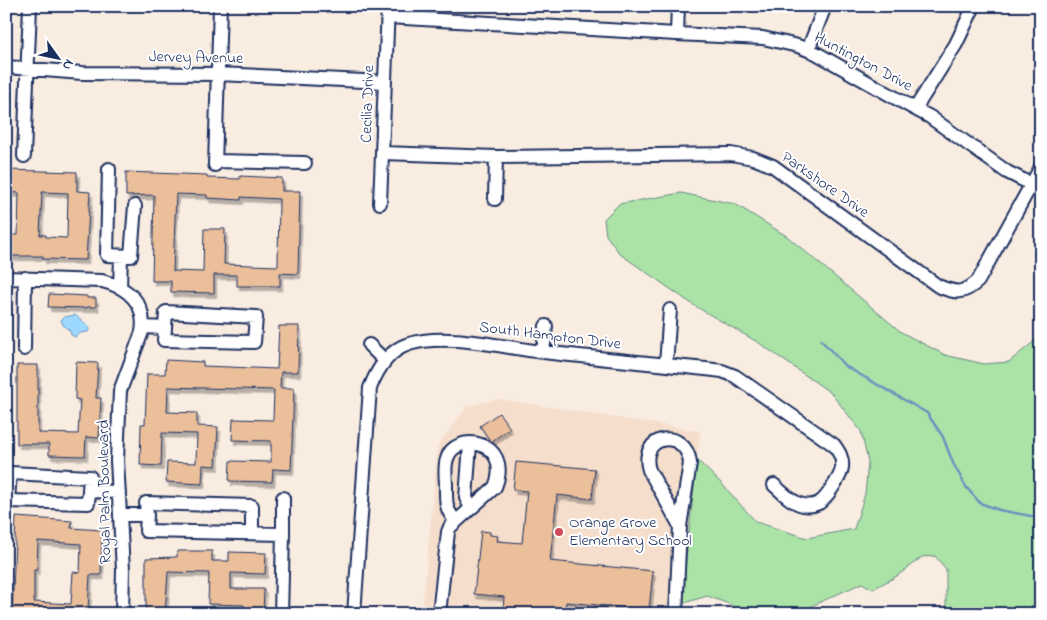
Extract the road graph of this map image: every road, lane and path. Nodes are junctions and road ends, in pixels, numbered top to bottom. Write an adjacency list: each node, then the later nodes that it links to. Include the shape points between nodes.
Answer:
1 (30, 6): 10 (street)
2 (220, 6): 11 (street)
3 (678, 6): 7 (street)
4 (825, 6): 8 (street)
5 (974, 6): 13 (street, via 956,44)
6 (388, 12): 7 (street, Huntington Drive); 12 (street, Cecilia Drive)
7 (677, 34): 8 (street, Huntington Drive, via 762,38)
8 (808, 50): 13 (street, Huntington Drive)
9 (6, 67): 10 (street, Jervey Avenue)
10 (28, 68): 11 (street, Jervey Avenue, via 82,73); 15 (street)
11 (218, 74): 12 (street, Jervey Avenue); 17 (street, via 215,163)
12 (385, 82): 14 (street, Cecilia Drive)
13 (915, 109): 20 (street, Huntington Drive, via 1007,172)
14 (383, 153): 16 (street, Parkshore Drive); 22 (street, Cecilia Drive)
15 (24, 156)
16 (496, 157): 20 (street, Parkshore Drive, via 732,154 753,158 773,166 938,286 951,291 963,291 978,281); 21 (street)
17 (305, 163)
18 (1041, 166): 20 (street, Parkshore Drive)
19 (109, 169): 24 (street, via 107,255)
20 (1031, 184)
21 (495, 199)
22 (380, 203)
23 (135, 206): 24 (street, via 131,256)
24 (121, 256): 27 (street)
25 (6, 278): 26 (street)
26 (25, 278): 27 (street, via 102,281); 33 (street)
27 (120, 287): 30 (street, via 135,300 142,312)
28 (670, 310): 36 (street)
29 (546, 326): 34 (street)
30 (143, 327): 31 (street); 40 (street, Royal Palm Boulevard, via 120,391)
31 (165, 328): 31 (street, via 164,340 254,342 256,317 166,312)
32 (369, 345): 35 (street)
33 (24, 348)
34 (543, 352): 35 (street, South Hampton Drive, via 439,339 398,348); 36 (street, South Hampton Drive)
35 (386, 361): 51 (street, South Hampton Drive, via 370,388)
36 (666, 365): 38 (street, South Hampton Drive, via 722,371 735,376 834,445 841,456 840,476 820,502 811,506 788,498)
37 (470, 444): 42 (street, via 466,498); 42 (street, via 490,448 500,468 496,487); 45 (street, via 456,447 446,459 446,506)
38 (774, 485)
39 (89, 491): 39 (street, via 88,502 8,501 10,473 90,477); 40 (street)
40 (119, 492): 43 (street, Royal Palm Boulevard)
41 (283, 498): 48 (street)
42 (471, 508): 45 (street)
43 (120, 514): 44 (street); 49 (street, Royal Palm Boulevard)
44 (147, 515): 47 (street, via 146,531); 47 (street, via 146,503 252,506)
45 (456, 521): 52 (street, via 448,532)
46 (680, 526): 46 (street, via 689,454 681,443 664,439 651,446 646,460 648,470); 53 (street)
47 (252, 533): 48 (street)
48 (283, 534): 50 (street)
49 (122, 614)
50 (281, 614)
51 (354, 614)
52 (439, 614)
53 (676, 614)

